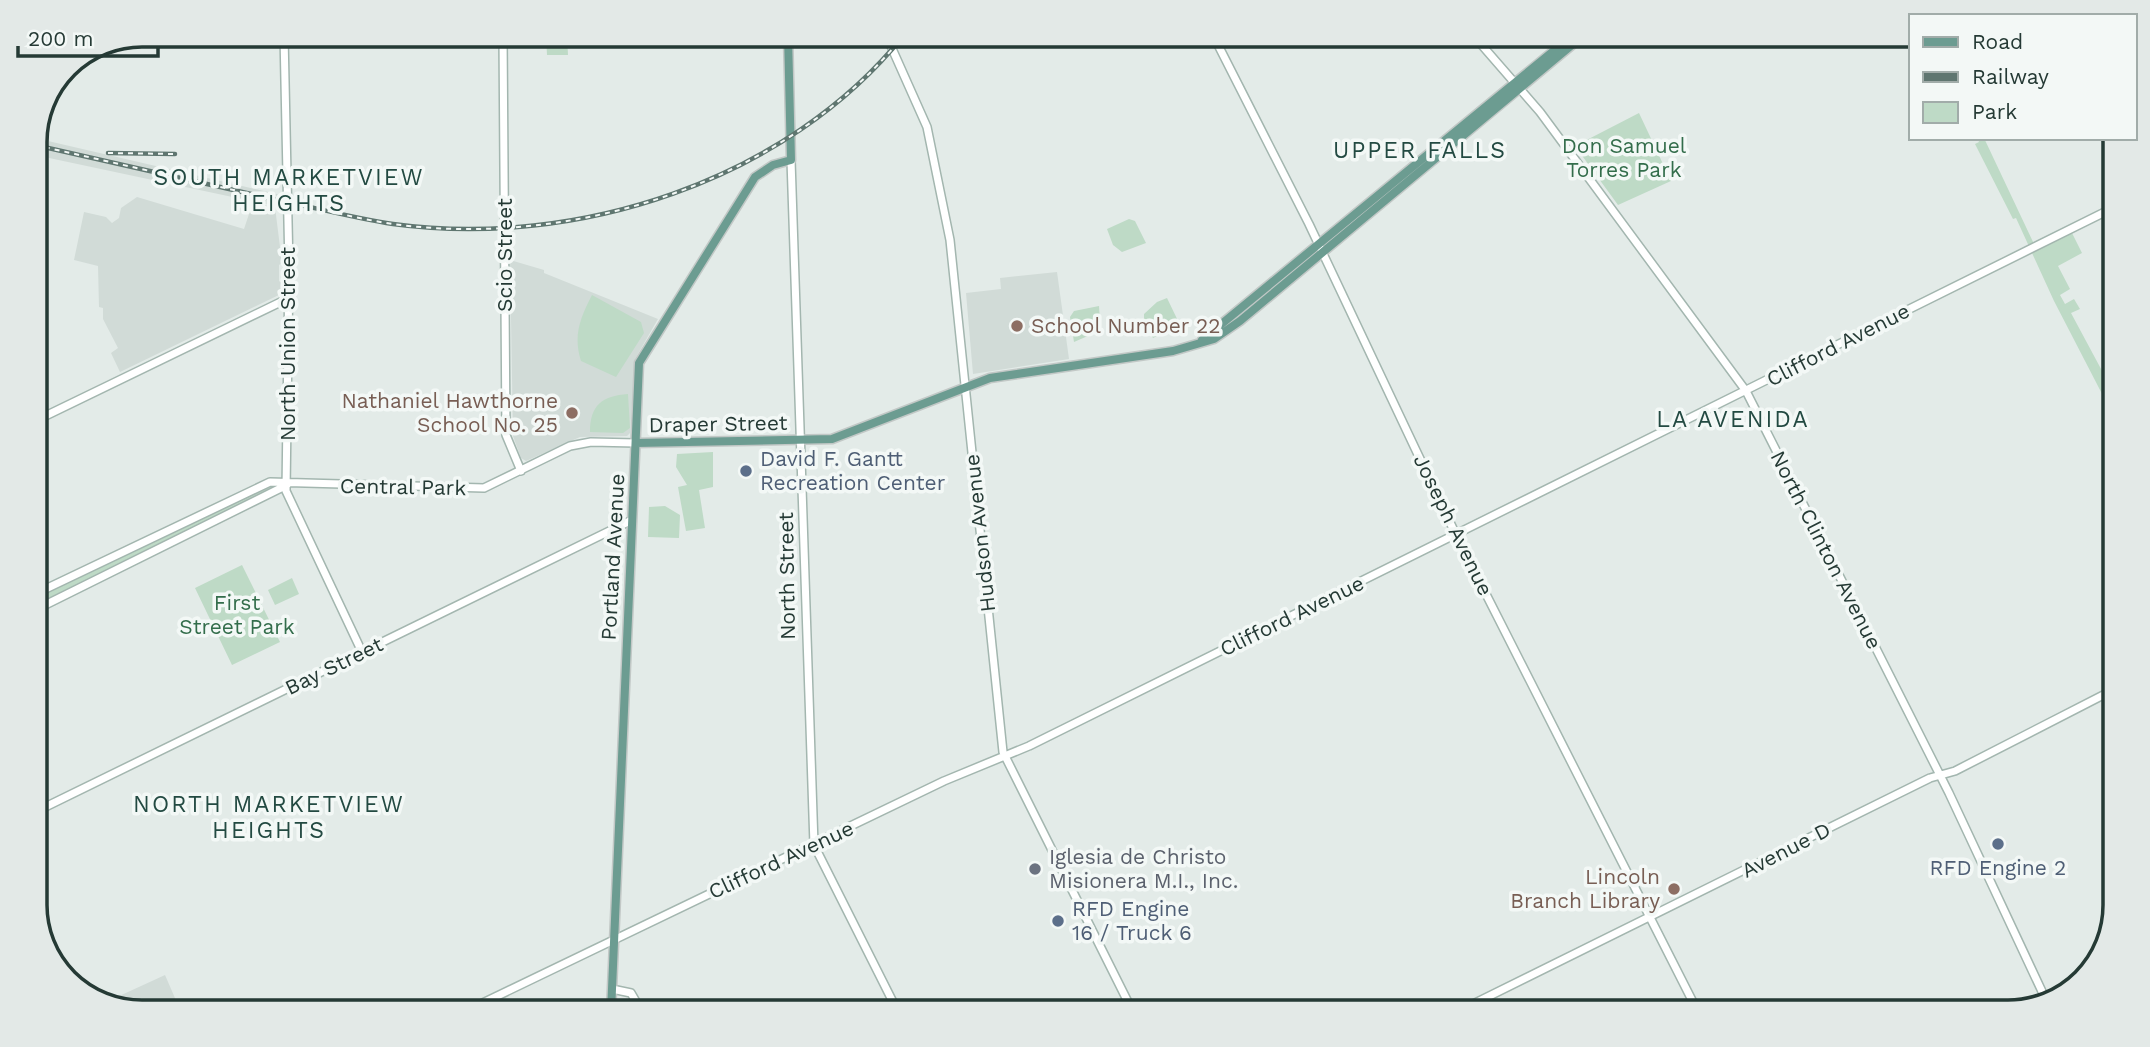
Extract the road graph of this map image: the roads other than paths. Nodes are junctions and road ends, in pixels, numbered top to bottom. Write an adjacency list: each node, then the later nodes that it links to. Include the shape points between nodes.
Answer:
1 (284, 47): 13 (main road, North Union Street)
2 (503, 47): 19 (main road, Scio Street, via 506,435)
3 (788, 47): 10 (main road, North Street)
4 (891, 47): 14 (main road, Hudson Avenue, via 926,127 950,240)
5 (1219, 47): 12 (main road, Joseph Avenue)
6 (1483, 47): 9 (main road, North Clinton Avenue)
7 (1560, 47): 9 (main road)
8 (1569, 47): 9 (main road)
9 (1518, 87): 12 (main road); 15 (main road, North Clinton Avenue)
10 (791, 160): 17 (main road, North Street); 18 (main road, Portland Avenue, via 755,177 639,363)
11 (2103, 213): 15 (main road, Clifford Avenue)
12 (1321, 250): 14 (main road, Draper Street, via 1199,342 1168,352 998,377); 22 (main road, Joseph Avenue)
13 (289, 298): 16 (main road); 20 (main road, North Union Street)
14 (966, 387): 17 (main road, Draper Street, via 839,437); 27 (main road, Hudson Avenue)
15 (1746, 391): 22 (main road, Clifford Avenue); 28 (main road, North Clinton Avenue)
16 (47, 415)
17 (801, 441): 18 (main road, Draper Street); 30 (main road, North Street)
18 (636, 443): 19 (main road, Central Park, via 577,444); 21 (main road, Portland Avenue)
19 (521, 471): 20 (main road, Central Park, via 484,488)
20 (287, 485): 23 (main road, Central Park, via 275,481 261,485); 24 (main road, Central Park); 25 (main road, North Union Street, via 290,503)
21 (632, 520): 25 (main road, Bay Street); 32 (main road, Portland Avenue)
22 (1456, 535): 27 (main road, Clifford Avenue); 31 (main road, Joseph Avenue)
23 (47, 588)
24 (47, 604)
25 (362, 652): 29 (main road, Bay Street)
26 (2103, 695): 28 (main road, Avenue D)
27 (1005, 757): 30 (main road, Clifford Avenue, via 950,778); 39 (main road, Hudson Avenue)
28 (1940, 775): 31 (main road, Avenue D); 34 (main road, North Clinton Avenue)
29 (47, 806)
30 (814, 845): 32 (main road, Clifford Avenue); 38 (main road, North Street)
31 (1650, 918): 40 (main road, Avenue D); 41 (main road, Joseph Avenue)
32 (614, 939): 33 (main road, Portland Avenue); 35 (main road, Clifford Avenue)
33 (612, 989): 36 (main road, Portland Avenue); 37 (main road, via 631,993)
34 (2043, 993)
35 (489, 1000)
36 (612, 1000)
37 (635, 1000)
38 (892, 1000)
39 (1127, 1000)
40 (1482, 1000)
41 (1692, 1000)

